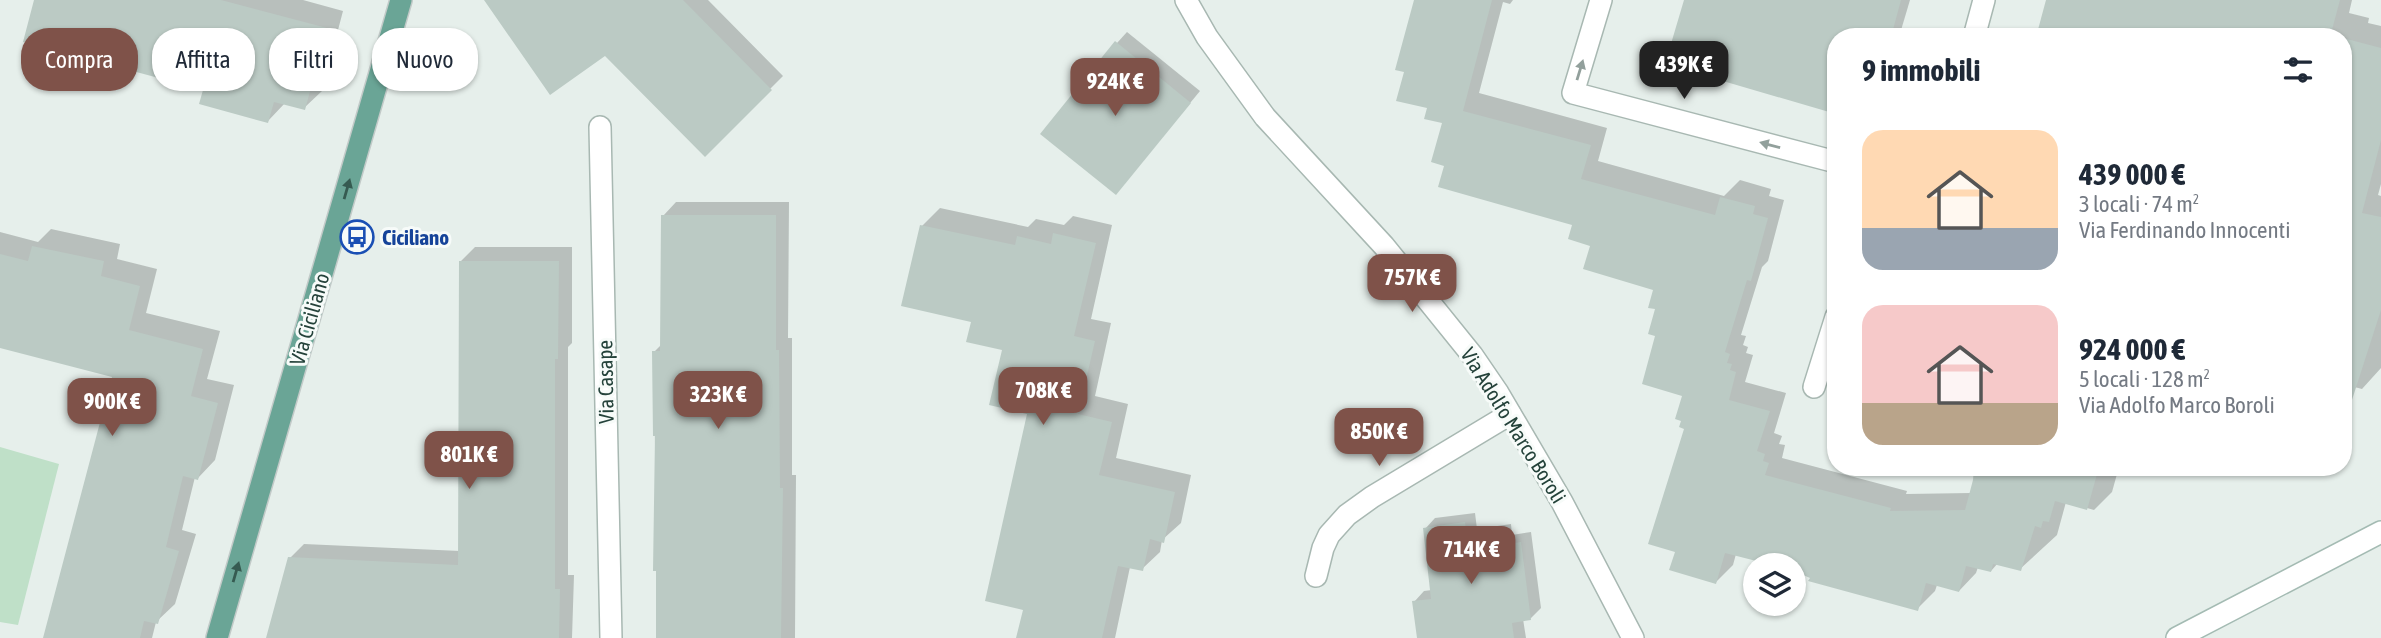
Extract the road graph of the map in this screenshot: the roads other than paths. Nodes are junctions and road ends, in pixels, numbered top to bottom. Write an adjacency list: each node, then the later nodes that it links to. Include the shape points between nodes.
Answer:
1 (401, 0): 13 (main road, Via Ciciliano, one-way to 1)
2 (1186, 0): 10 (street, Via Adolfo Marco Boroli, via 1244,89 1406,273 1472,355)
3 (1601, 0): 7 (street, one-way to 3, via 1573,93)
4 (1984, 0): 5 (street)
5 (1976, 28)
6 (600, 127): 14 (street, Via Casape)
7 (1827, 160)
8 (1827, 346): 9 (street)
9 (1814, 387)
10 (1510, 414): 12 (street, via 1347,515 1329,535); 15 (street, Via Adolfo Marco Boroli, via 1580,534)
11 (2381, 532): 16 (street)
12 (1316, 576)
13 (217, 638)
14 (611, 638)
15 (1633, 638)
16 (2177, 638)

